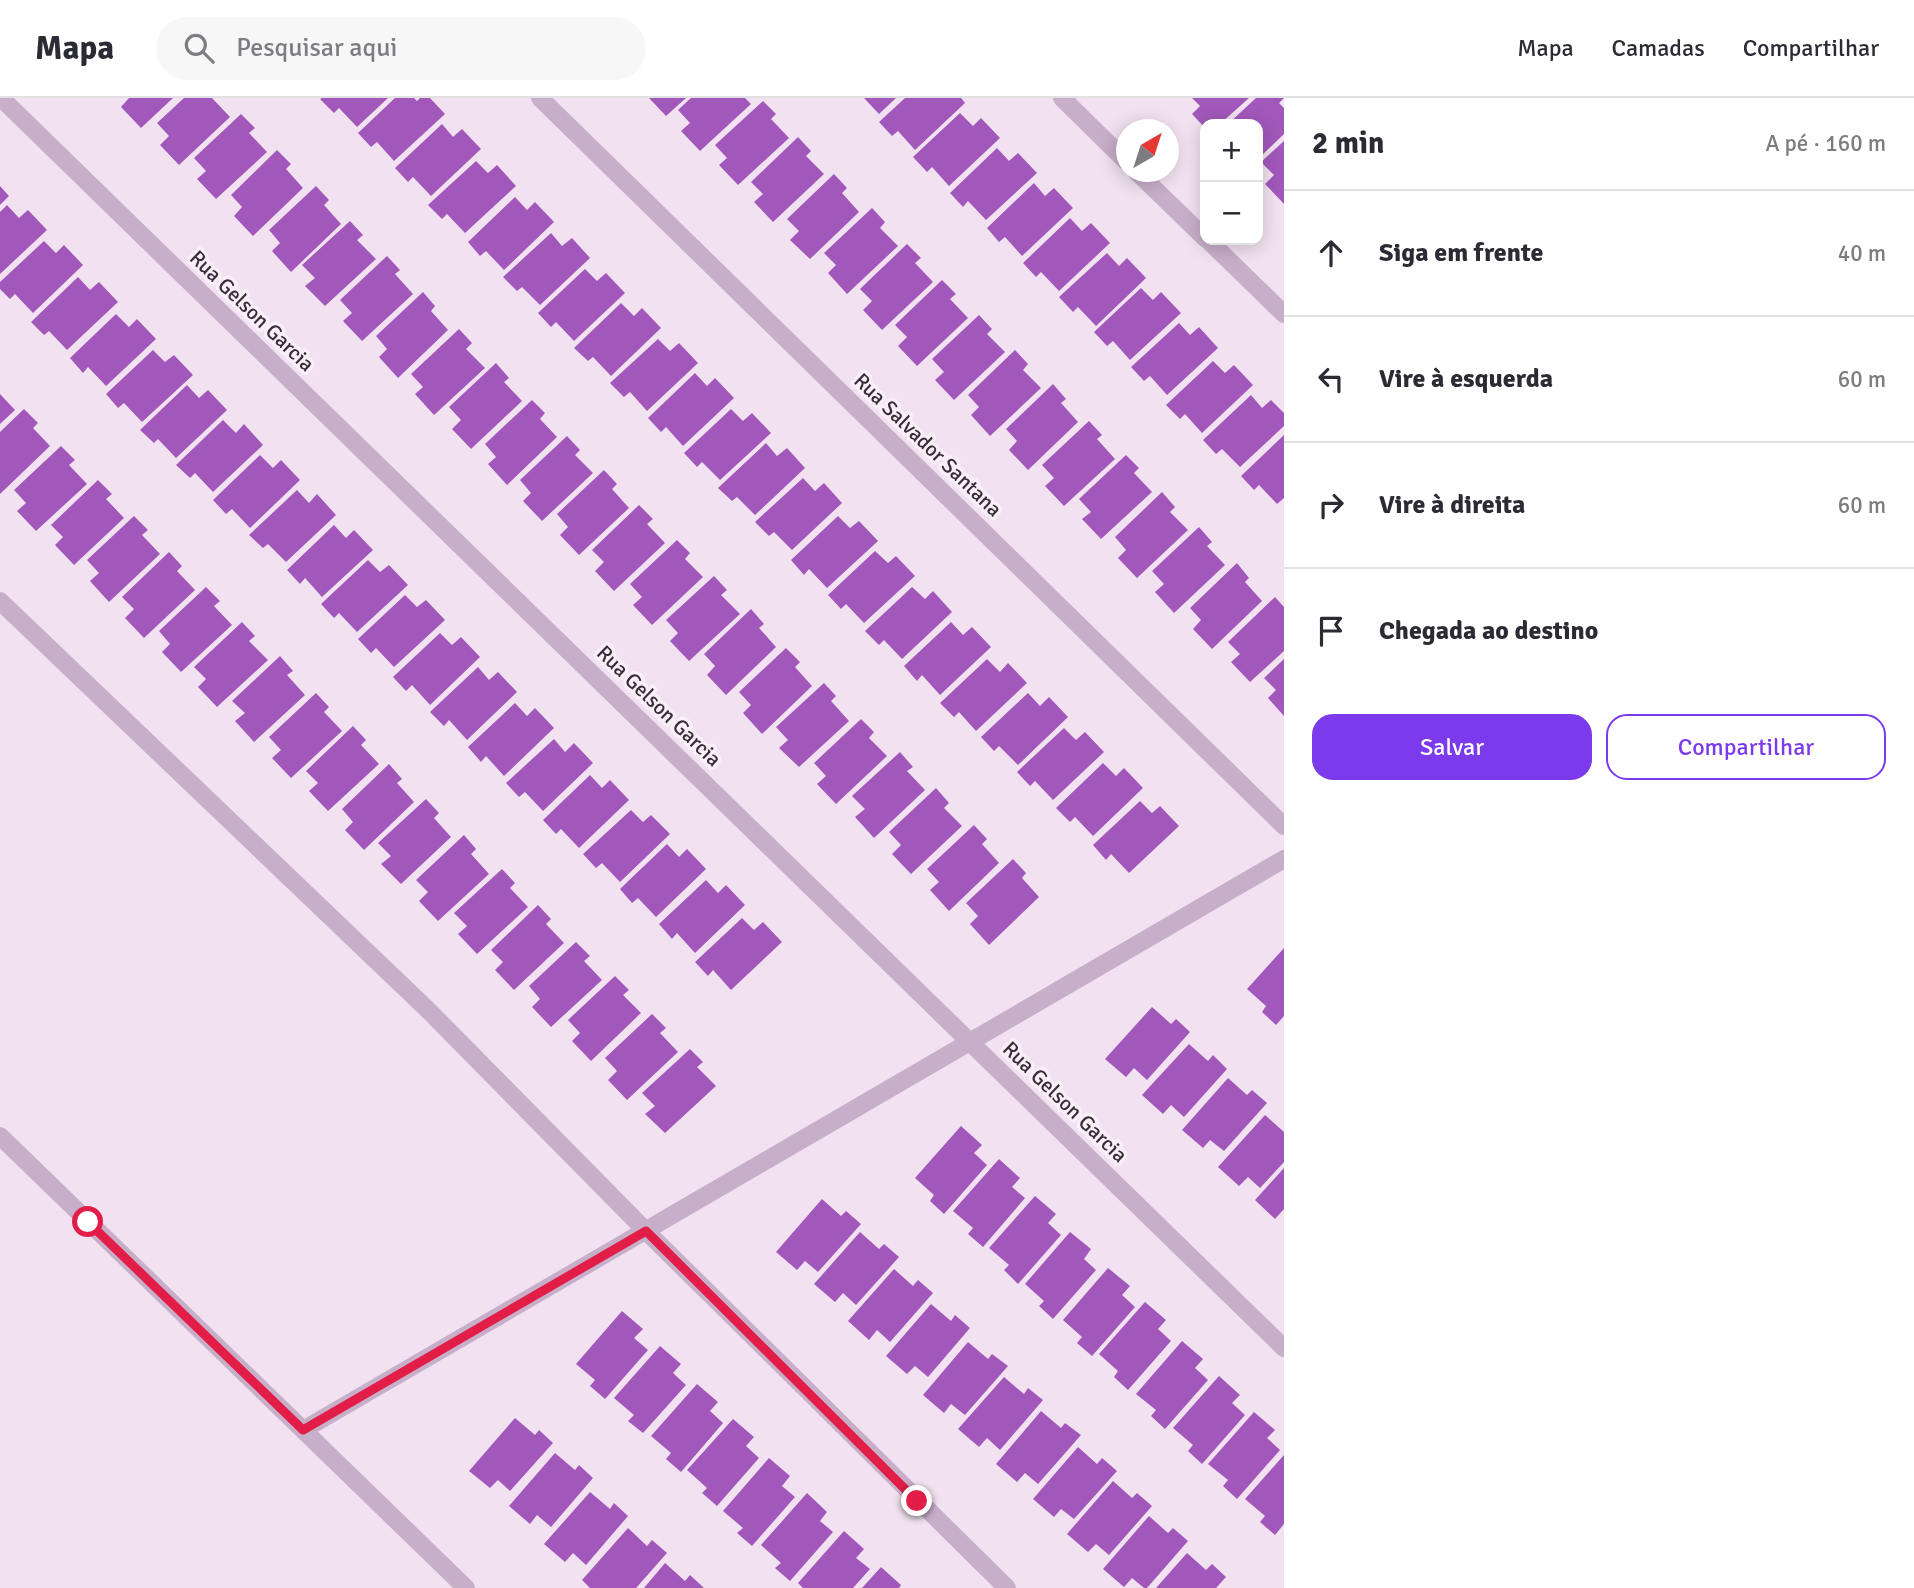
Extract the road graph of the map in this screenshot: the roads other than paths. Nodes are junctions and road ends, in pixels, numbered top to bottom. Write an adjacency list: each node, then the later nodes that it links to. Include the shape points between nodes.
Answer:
1 (1, 98): 12 (street, Rua Gelson Garcia)
2 (540, 98): 10 (street, Rua Salvador Santana)
3 (1062, 98): 4 (street)
4 (1116, 151)
5 (1147, 182): 6 (street)
6 (1200, 233)
7 (1212, 245): 8 (street)
8 (1284, 314)
9 (0, 601): 14 (street, via 428,1010)
10 (1284, 825)
11 (1284, 859): 12 (street)
12 (970, 1041): 14 (street); 15 (street, Rua Gelson Garcia)
13 (0, 1136): 16 (street)
14 (646, 1231): 16 (street); 18 (street)
15 (1284, 1348)
16 (303, 1430): 17 (street)
17 (466, 1588)
18 (1007, 1588)

